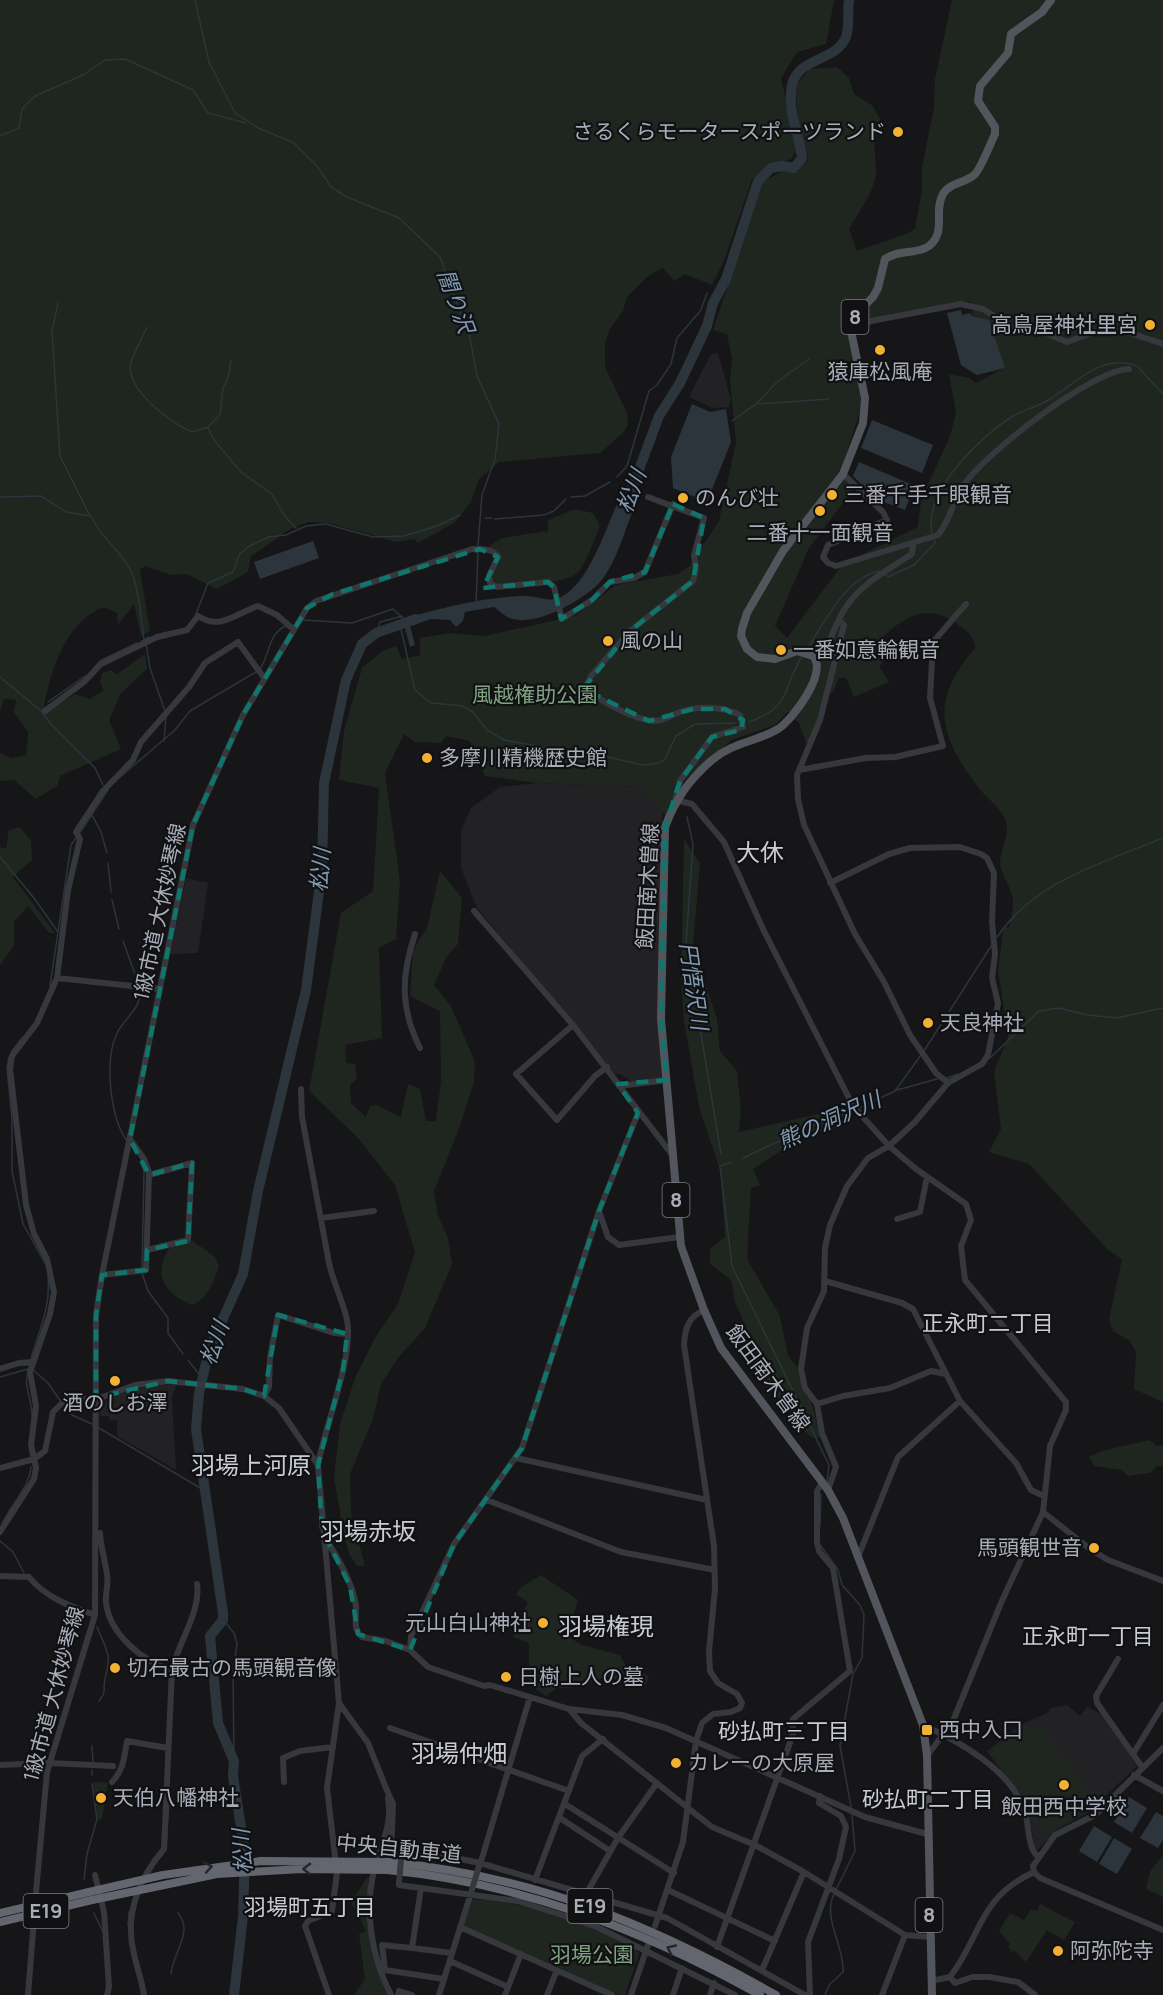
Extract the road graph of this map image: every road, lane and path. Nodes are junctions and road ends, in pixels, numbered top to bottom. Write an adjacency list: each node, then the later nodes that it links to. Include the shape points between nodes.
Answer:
1 (1051, 0): 2 (main road, 8, via 1042,12 1011,34 1008,53 980,86 980,108 992,122 995,134 976,174 944,192 935,240 924,249 899,251 885,259 878,288 857,313)
2 (851, 331): 3 (street, via 871,321 960,304 983,309 1018,331 1045,333 1067,342 1103,329); 5 (main road, 8, via 865,406 863,423)
3 (1163, 344)
4 (1129, 369): 8 (street, via 1109,374 1072,395 996,450 963,486 938,535)
5 (843, 474): 8 (street, via 883,512 886,522 828,545 823,557 828,563 836,566); 12 (main road, 8, via 788,542 742,628 743,643 757,657 775,659 797,651)
6 (648, 497): 7 (street)
7 (673, 504): 11 (street, 1級市道 大休妙琴線, via 645,572 610,582 584,606 562,619 554,587 548,582 494,586 489,576 498,557 492,551 472,549 316,601); 16 (street, via 704,518 694,555 693,581 630,631 587,684 590,693 603,702 649,721 666,720 693,709 725,709 740,715 743,727 712,737 680,781)
8 (913, 545): 10 (street, via 912,554 857,593)
9 (966, 604): 15 (street, via 933,642 930,698 943,746 896,758 866,758)
10 (837, 624): 12 (street, via 826,650); 15 (street, via 844,625 839,653 820,720)
11 (294, 627): 13 (street, 1級市道 大休妙琴線); 14 (street, via 258,606 221,623 213,624 198,616 187,630 145,642 101,664)
12 (815, 658): 16 (main road, 飯田南木曽線 / 8, via 815,680 788,721 768,734 726,750 686,784)
13 (259, 673): 20 (street, via 238,642 205,663 141,742 133,760 105,789 76,832 80,839 68,890); 21 (street, 1級市道 大休妙琴線, via 193,825)
14 (45, 711)
15 (799, 770): 17 (street, via 795,783 804,825)
16 (675, 801): 25 (main road, 飯田南木曽線 / 8, via 665,826 661,1019); 31 (street, via 692,804 724,842 763,929 853,1106)
17 (830, 883): 26 (street, via 920,1050); 26 (street, via 910,848 944,846 973,850 987,858 994,873 992,978 998,996 998,1015 982,1064)
18 (474, 911): 22 (street)
19 (415, 934): 23 (street, via 408,957 405,999 406,1015)
20 (57, 978): 21 (street); 45 (street, via 37,1023 12,1056 10,1068 26,1205 34,1234 47,1259 54,1292)
21 (160, 989): 30 (street, 1級市道 大休妙琴線)
22 (573, 1025): 24 (street); 24 (street, via 516,1074 557,1120)
23 (420, 1048)
24 (607, 1067): 27 (street)
25 (666, 1080): 27 (street); 32 (main road, 飯田南木曽線 / 8)
26 (948, 1083): 31 (street)
27 (619, 1086): 29 (street)
28 (301, 1089): 37 (street, via 302,1117)
29 (638, 1113): 32 (street); 36 (street)
30 (130, 1139): 33 (street, via 144,1159); 41 (street, 1級市道 大休妙琴線)
31 (889, 1146): 34 (street); 42 (street, via 867,1158 847,1186 830,1225)
32 (673, 1156): 39 (main road, 飯田南木曽線 / 8)
33 (148, 1175): 40 (street); 40 (street, via 192,1163 188,1240)
34 (927, 1177): 38 (street, via 920,1212); 58 (street, via 962,1200 969,1212 971,1220 961,1246 962,1265 970,1288 1066,1402 1050,1446)
35 (374, 1211): 37 (street)
36 (599, 1211): 39 (street, via 608,1237 619,1245); 52 (street, via 564,1326)
37 (321, 1218): 44 (street, via 334,1286 347,1320)
38 (897, 1219)
39 (679, 1237): 43 (main road, 飯田南木曽線 / 8)
40 (147, 1250): 41 (street, via 141,1271)
41 (102, 1275): 49 (street, 1級市道 大休妙琴線, via 96,1315)
42 (825, 1281): 47 (street, via 913,1309); 51 (street, via 807,1328 801,1369 805,1388)
43 (704, 1310): 56 (main road, 飯田南木曽線 / 8, via 721,1348); 60 (street, via 686,1327 684,1345)
44 (347, 1334): 48 (street, via 278,1315 269,1387); 54 (street, via 343,1370 323,1433)
45 (31, 1366): 46 (street); 53 (street, via 36,1406 31,1445)
46 (0, 1369)
47 (946, 1374): 50 (street); 51 (street, via 931,1371 890,1388)
48 (264, 1396): 49 (street, via 243,1389 183,1381 135,1385); 54 (street, via 279,1408)
49 (96, 1398): 53 (street, via 62,1402 53,1412 45,1451); 62 (street, 1級市道 大休妙琴線)
50 (960, 1401): 58 (street, via 1016,1463 1031,1491); 65 (street, via 898,1457)
51 (817, 1404): 57 (street, via 822,1433 836,1467)
52 (516, 1458): 59 (street); 60 (street)
53 (34, 1459): 55 (street); 63 (street, via 34,1479)
54 (318, 1465): 64 (street)
55 (0, 1468)
56 (822, 1483): 57 (main road, 飯田南木曽線 / 8); 94 (street, via 817,1491 817,1542 819,1551 833,1568 850,1671 793,1719 793,1734)
57 (828, 1490): 65 (main road, 飯田南木曽線 / 8)
58 (1044, 1496): 61 (street)
59 (487, 1500): 66 (street, via 621,1552); 71 (street, via 443,1563 411,1636)
60 (707, 1500): 66 (street)
61 (1042, 1512): 68 (street, via 1108,1560); 80 (street)
62 (96, 1518): 70 (street, 1級市道 大休妙琴線); 73 (street, via 108,1576 106,1602 111,1620 138,1652)
63 (0, 1532)
64 (323, 1535): 71 (street, via 350,1586 358,1634); 75 (street)
65 (858, 1557): 78 (main road, 飯田南木曽線 / 8)
66 (715, 1570): 82 (street, via 710,1671 718,1683 737,1694 742,1702 740,1708 731,1712 706,1717)
67 (0, 1576): 70 (street, via 29,1577 40,1589)
68 (1163, 1581)
69 (197, 1584): 73 (street, via 199,1597)
70 (95, 1615): 88 (street, 1級市道 大休妙琴線)
71 (410, 1650): 74 (street, via 436,1670)
72 (1118, 1659): 86 (street, via 1096,1696)
73 (172, 1671): 84 (street)
74 (530, 1697): 77 (street); 92 (street)
75 (339, 1703): 83 (street); 98 (street, via 368,1743)
76 (1163, 1705): 86 (street)
77 (569, 1709): 81 (street); 82 (street, via 622,1715)
78 (922, 1725): 80 (street); 87 (main road, 飯田南木曽線 / 8)
79 (390, 1728): 92 (street)
80 (944, 1734): 87 (street); 110 (street, via 998,1771 1024,1808 1033,1851)
81 (603, 1740): 97 (street); 99 (street, via 582,1756)
82 (696, 1741): 94 (street); 103 (street)
83 (333, 1747): 96 (street, via 300,1751 283,1758); 154 (street, via 327,1788 337,1873 332,1911 308,1921 306,1926)
84 (168, 1748): 95 (street, via 127,1742 124,1763); 153 (street, via 164,1849 148,1871 130,1919 132,1947)
85 (1163, 1748): 91 (street)
86 (1133, 1754): 91 (street)
87 (927, 1756): 105 (main road, 飯田南木曽線 / 8)
88 (49, 1763): 89 (street); 90 (street); 121 (street, 1級市道 大休妙琴線)
89 (0, 1765)
90 (114, 1766)
91 (1142, 1767): 93 (street)
92 (508, 1770): 99 (street); 111 (street)
93 (1134, 1775): 100 (street); 110 (street, via 1095,1815 1055,1835)
94 (777, 1777): 101 (street); 107 (street)
95 (112, 1782)
96 (284, 1782)
97 (657, 1783): 103 (street); 106 (street)
98 (386, 1786): 111 (street, via 393,1804 391,1854); 155 (street, via 388,1821 373,1875 370,1908 378,1964)
99 (569, 1791): 102 (street)
100 (1163, 1791)
101 (820, 1797): 105 (street, via 888,1825); 120 (street, via 819,1803 841,1816 846,1827)
102 (565, 1804): 104 (street); 106 (street)
103 (688, 1806): 107 (street, via 712,1827); 115 (street)
104 (560, 1818): 109 (street); 117 (street)
105 (927, 1834): 134 (main road, 飯田南木曽線 / 8)
106 (618, 1838): 109 (street); 115 (street)
107 (755, 1845): 113 (street); 127 (street)
108 (402, 1849): 118 (street, bridge, via 399,1884)
109 (610, 1851): 124 (street)
110 (1038, 1857): 114 (street)
111 (480, 1864): 117 (street); 122 (street, bridge)
112 (387, 1866): 123 (highway, 中央自動車道 / E19, bridge, via 261,1861 163,1875); 166 (highway, 中央自動車道 / E19, one-way to 112, via 666,1947 579,1911 494,1887); 167 (highway, 中央自動車道 / E19, via 497,1880 586,1904 669,1938)
113 (804, 1872): 120 (street); 135 (street)
114 (1034, 1872): 132 (street, via 1040,1878); 145 (street, via 1003,1891 991,1904)
115 (674, 1873): 119 (street)
116 (95, 1875): 152 (street, via 104,1912)
117 (535, 1880): 124 (street)
118 (422, 1888): 122 (street); 137 (street)
119 (668, 1890): 126 (street); 127 (street)
120 (834, 1890): 133 (street); 169 (street, via 808,1942)
121 (36, 1892)
122 (471, 1894): 131 (street); 138 (street, via 531,1905)
123 (90, 1896): 125 (highway, 中央自動車道 / E19); 129 (highway, 中央自動車道 / E19)
124 (585, 1896): 126 (street)
125 (0, 1913)
126 (658, 1917): 130 (street); 136 (street)
127 (727, 1918): 135 (street); 136 (street)
128 (34, 1919): 151 (street)
129 (0, 1922)
130 (655, 1926)
131 (460, 1927): 139 (street); 140 (street)
132 (1163, 1930)
133 (904, 1935): 134 (street); 170 (street)
134 (930, 1938): 147 (main road, 飯田南木曽線 / 8)
135 (775, 1941): 144 (street)
136 (717, 1947): 144 (street)
137 (412, 1948): 139 (street); 146 (street, via 382,1945 385,1970)
138 (648, 1948): 142 (street); 162 (street)
139 (452, 1953): 141 (street)
140 (521, 1954): 143 (street); 149 (street)
141 (450, 1961): 146 (street); 149 (street)
142 (682, 1968): 148 (street); 163 (street)
143 (556, 1970): 160 (street); 161 (street)
144 (762, 1970): 168 (street)
145 (950, 1977): 147 (street); 150 (street, via 955,1983 975,1976 1012,1981)
146 (444, 1979): 158 (street)
147 (931, 1981): 171 (main road, 飯田南木曽線 / 8)
148 (714, 1983): 164 (street); 165 (street)
149 (508, 1987): 159 (street)
150 (1031, 1994)
151 (28, 1995)
152 (107, 1995)
153 (144, 1995)
154 (329, 1995)
155 (391, 1995)
156 (398, 1995): 157 (street, via 399,1991)
157 (412, 1995)
158 (440, 1995)
159 (505, 1995)
160 (547, 1995)
161 (612, 1995)
162 (631, 1995)
163 (674, 1995)
164 (710, 1995)
165 (735, 1995)
166 (760, 1995)
167 (776, 1995)
168 (805, 1995)
169 (810, 1995)
170 (882, 1995)
171 (932, 1995)

